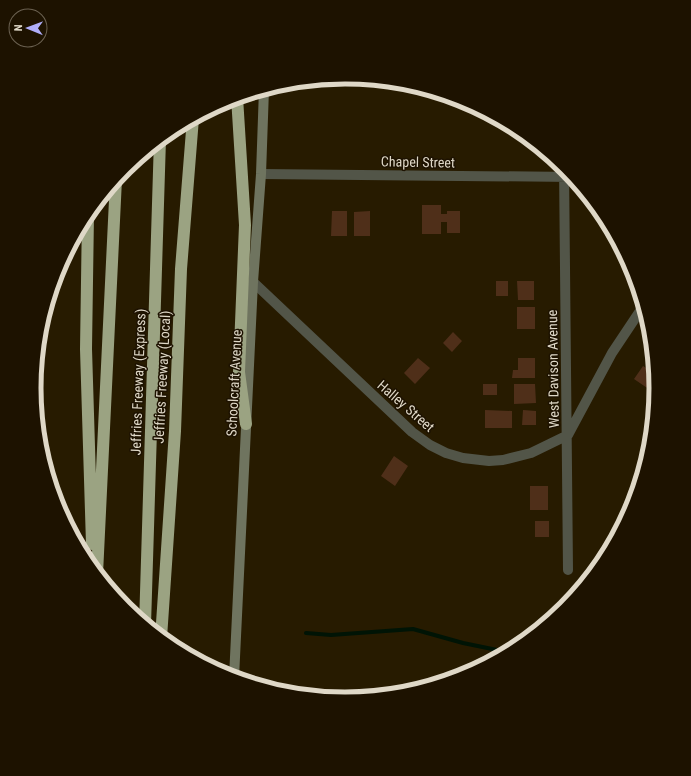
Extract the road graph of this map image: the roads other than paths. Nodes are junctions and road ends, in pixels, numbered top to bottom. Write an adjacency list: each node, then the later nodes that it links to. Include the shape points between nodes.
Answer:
1 (264, 95): 5 (main road, Schoolcraft Avenue)
2 (237, 104): 12 (highway, via 245,225 239,372)
3 (192, 124): 18 (highway, Jeffries Freeway (Local), via 181,269 175,431)
4 (160, 146): 17 (highway, Jeffries Freeway (Express))
5 (261, 174): 6 (street, Chapel Street); 10 (main road, Schoolcraft Avenue)
6 (566, 178)
7 (569, 182): 13 (street, West Davison Avenue)
8 (116, 189): 15 (highway)
9 (88, 226): 14 (highway, via 86,349)
10 (253, 282): 12 (main road, Schoolcraft Avenue); 13 (street, Halley Street, via 412,432 446,453 476,460 503,460 531,453)
11 (640, 311): 13 (street, via 612,353)
12 (246, 424): 19 (main road, Schoolcraft Avenue)
13 (568, 435): 16 (street, West Davison Avenue)
14 (92, 556)
15 (98, 566)
16 (568, 570)
17 (145, 617)
18 (162, 632)
19 (234, 671)

